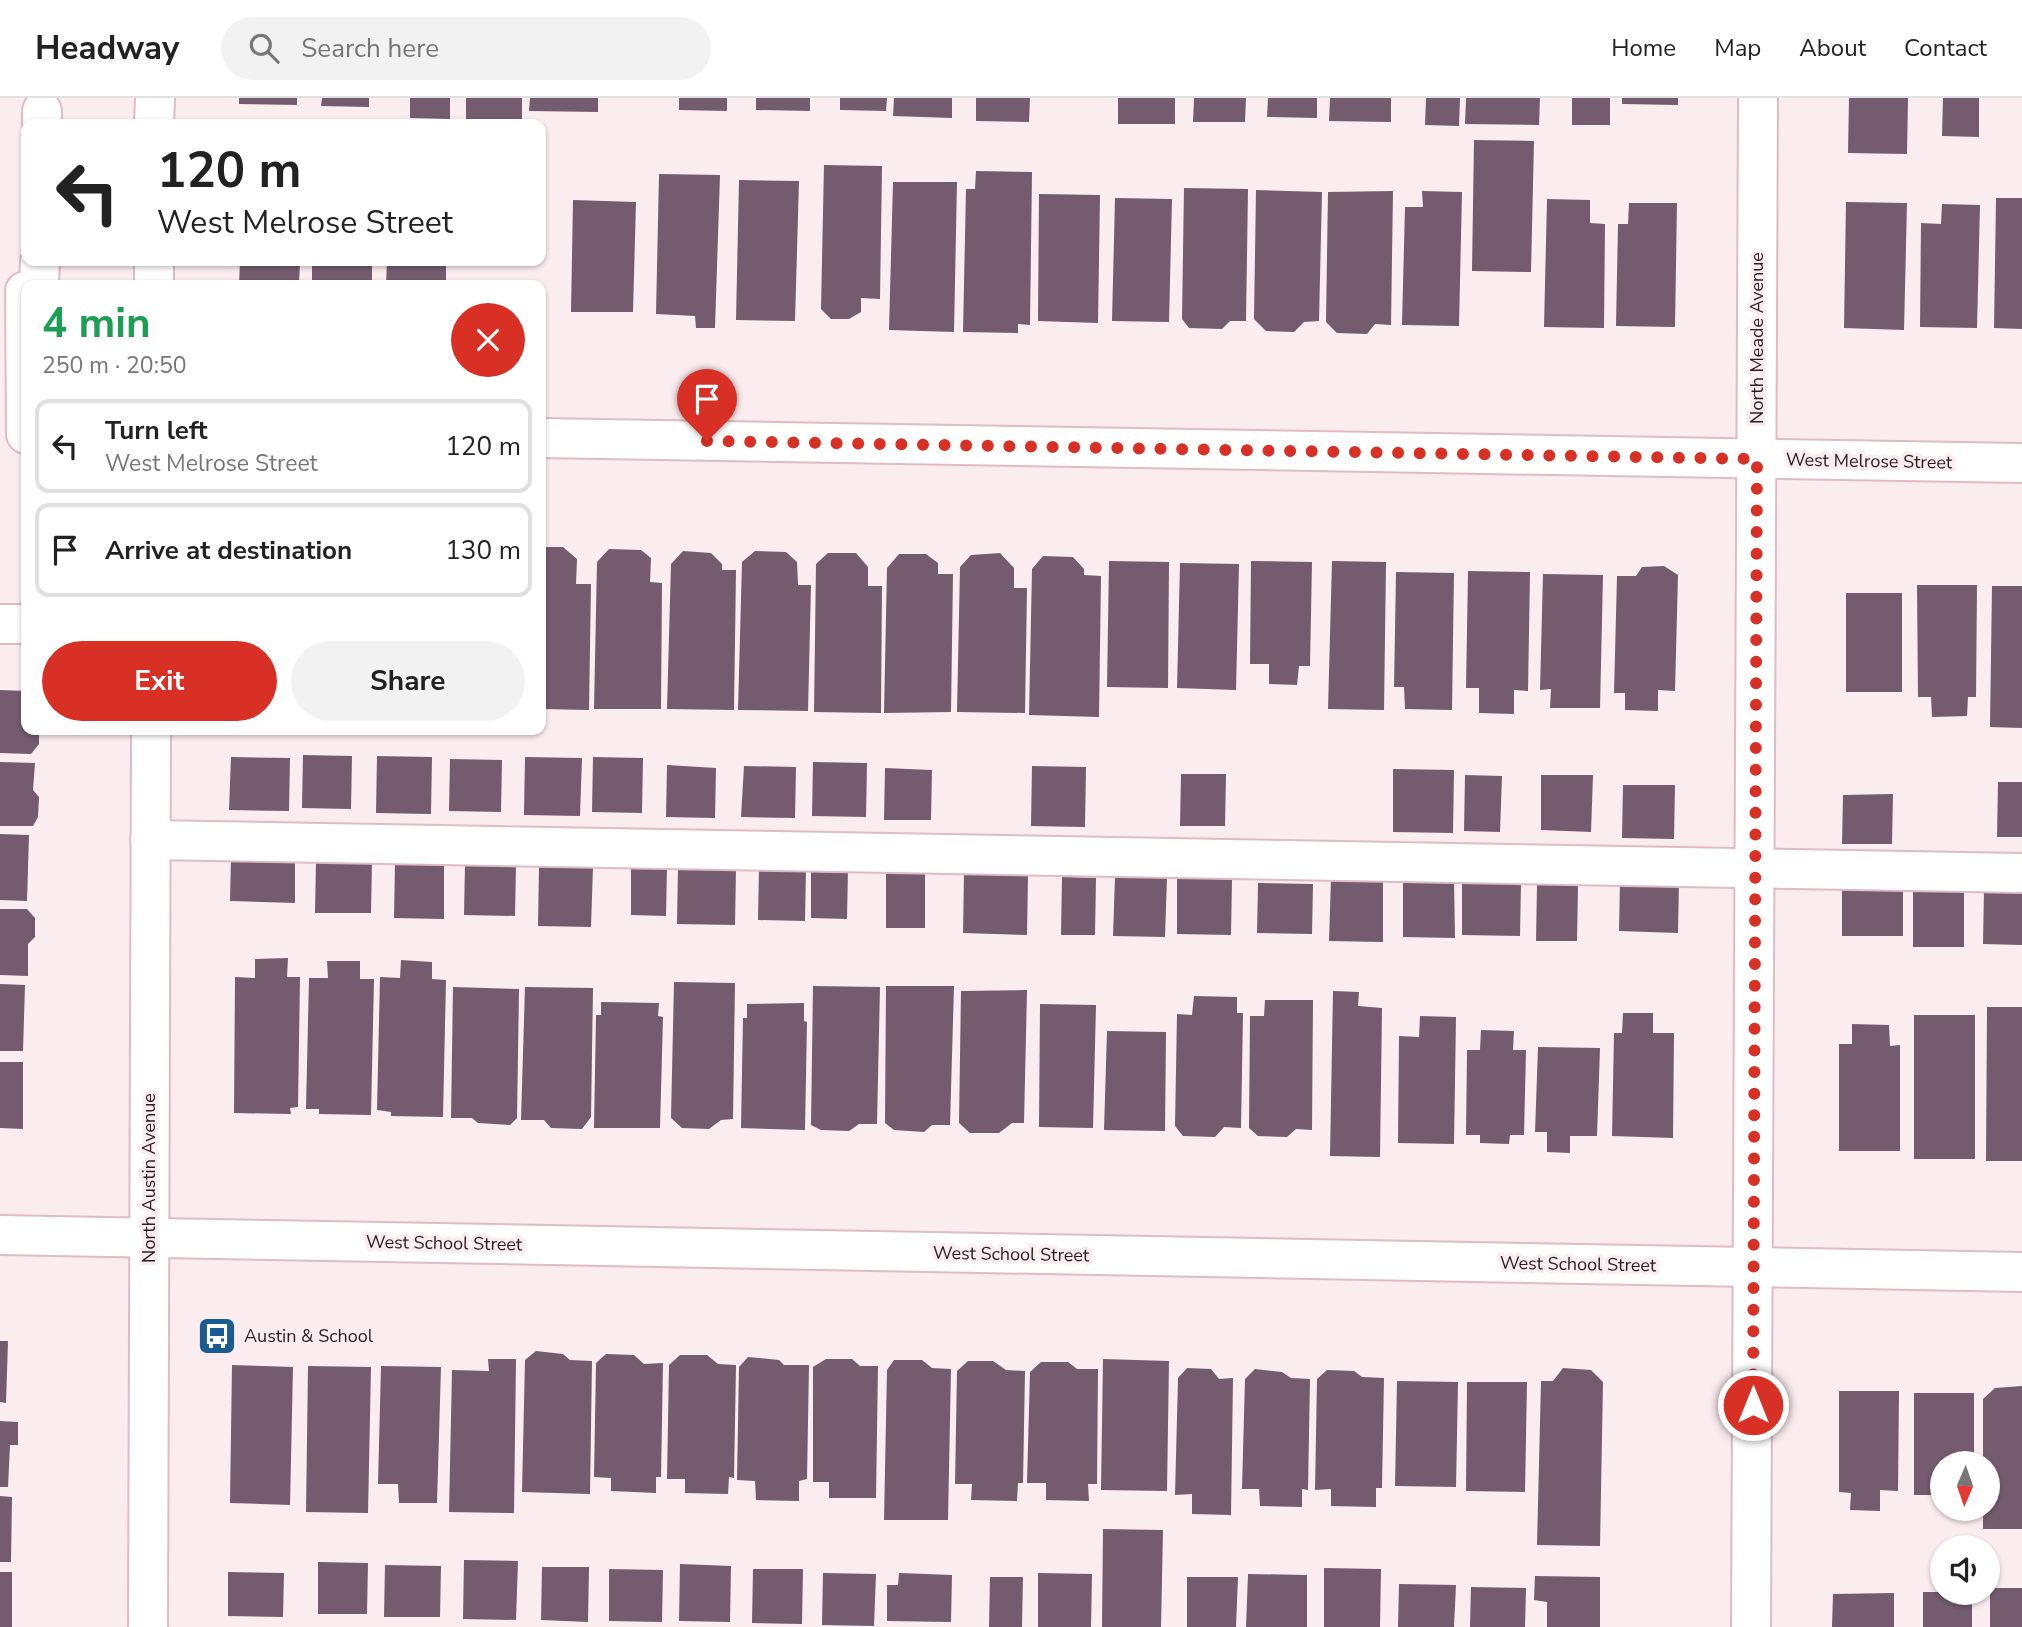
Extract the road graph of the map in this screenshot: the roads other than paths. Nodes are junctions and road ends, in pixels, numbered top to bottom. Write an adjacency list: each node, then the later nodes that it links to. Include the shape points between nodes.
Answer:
1 (155, 98): 3 (street)
2 (1758, 98): 9 (street, North Meade Avenue)
3 (154, 119)
4 (21, 290): 5 (street)
5 (0, 291)
6 (21, 434): 7 (street)
7 (0, 436)
8 (546, 438): 9 (street, West Melrose Street)
9 (1757, 459): 10 (street, West Melrose Street); 15 (street, North Meade Avenue)
10 (2022, 463)
11 (0, 624): 12 (street)
12 (21, 624)
13 (151, 735): 14 (street, North Austin Avenue)
14 (150, 840): 15 (street); 18 (street, North Austin Avenue)
15 (1755, 869): 16 (street); 19 (street, North Meade Avenue)
16 (2022, 873)
17 (0, 1236): 18 (street, West School Street)
18 (148, 1238): 19 (street, West School Street); 21 (street, North Austin Avenue)
19 (1753, 1267): 20 (street, West School Street); 22 (street, North Meade Avenue)
20 (2022, 1272)
21 (148, 1627)
22 (1751, 1627)

